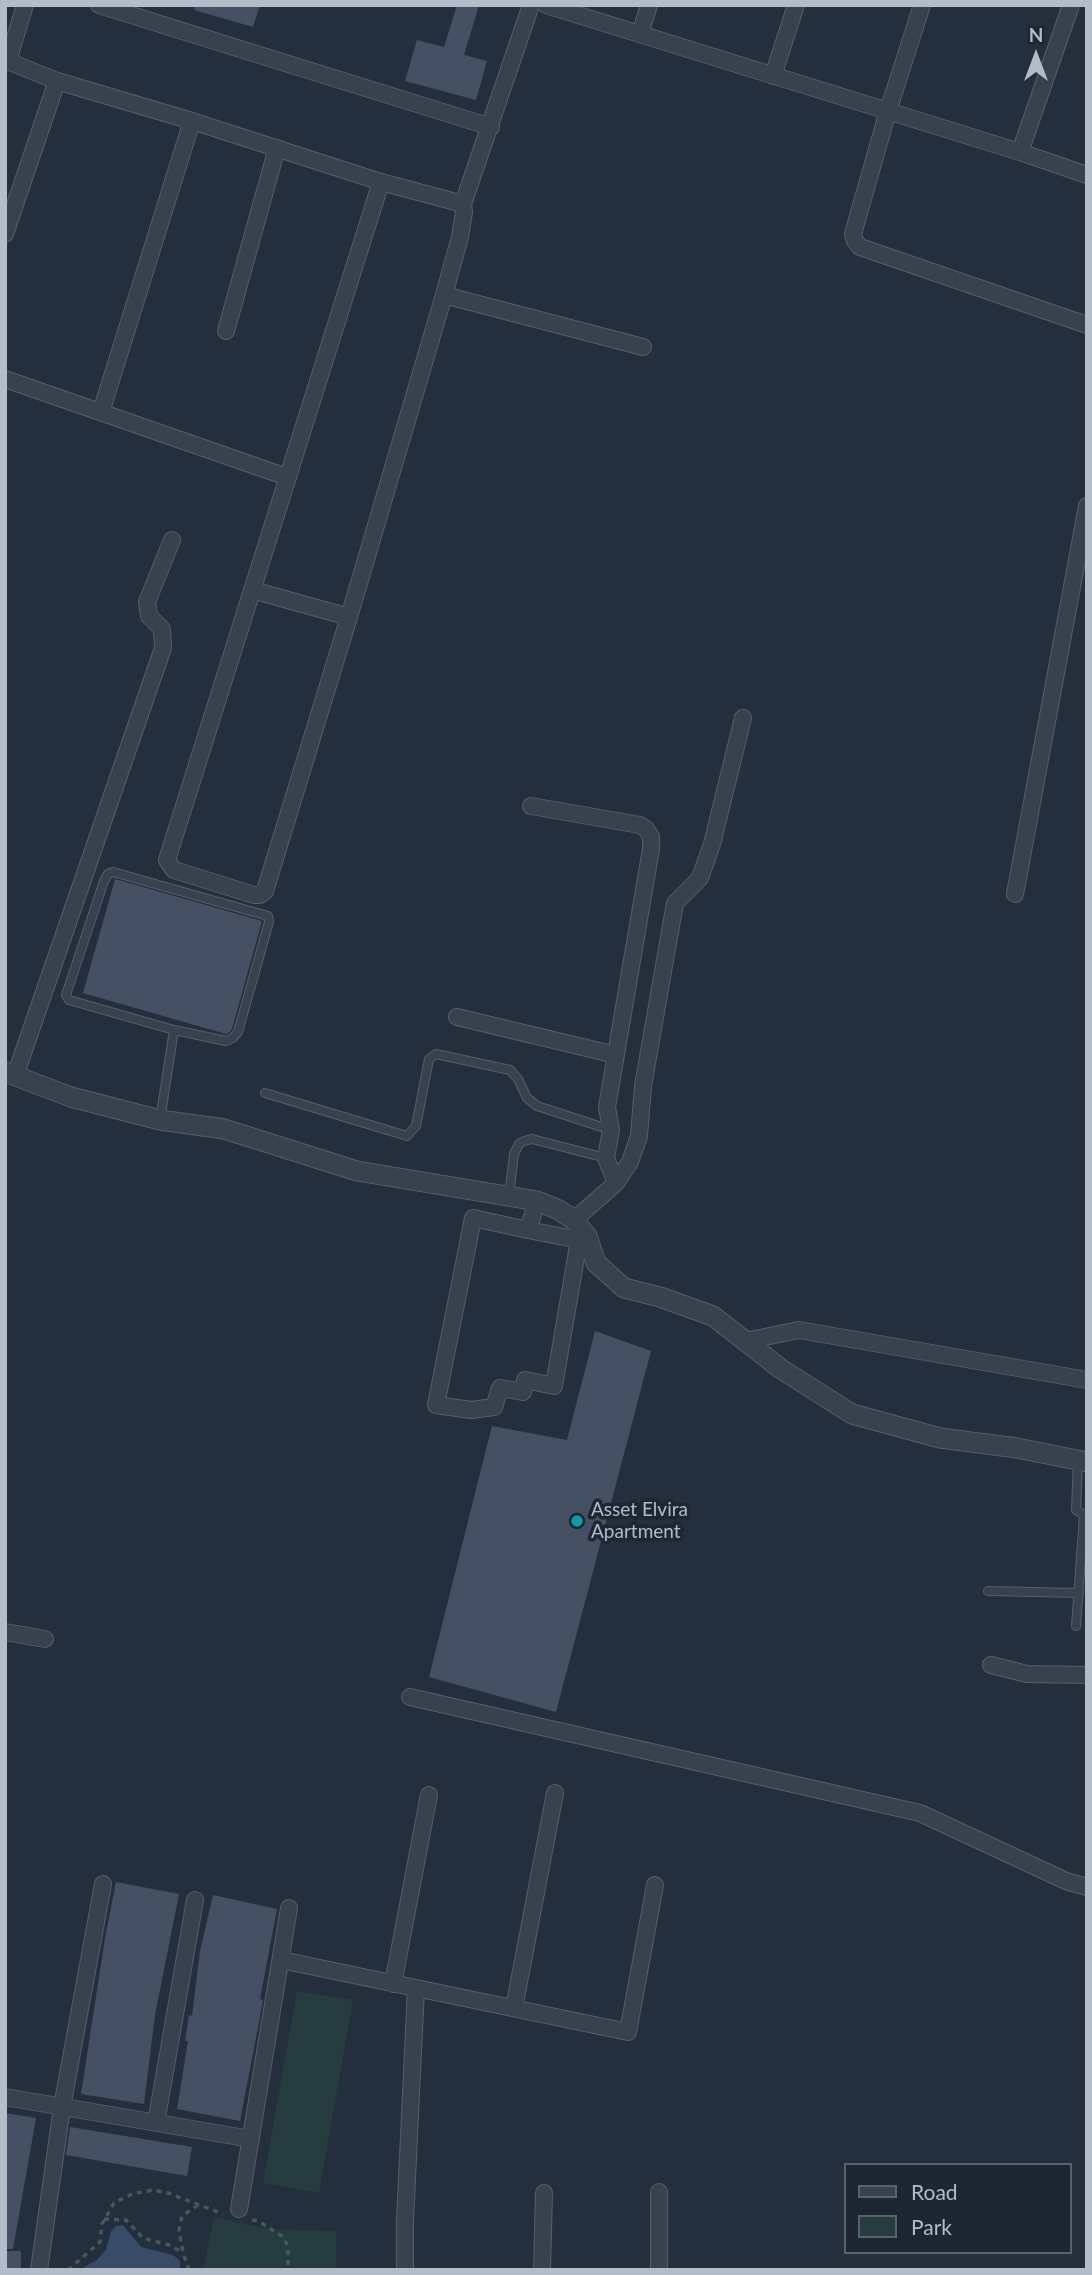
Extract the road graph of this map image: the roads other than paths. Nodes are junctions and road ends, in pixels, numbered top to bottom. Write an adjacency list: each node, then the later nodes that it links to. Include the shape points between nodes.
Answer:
1 (25, 5): 10 (street)
2 (99, 5): 15 (street)
3 (531, 5): 15 (street)
4 (546, 5): 9 (street)
5 (649, 5): 9 (street)
6 (796, 5): 11 (street)
7 (922, 5): 13 (street)
8 (1071, 5): 17 (street)
9 (640, 34): 11 (street)
10 (7, 60): 12 (street)
11 (773, 76): 13 (street)
12 (57, 81): 14 (street); 21 (street)
13 (888, 111): 17 (street); 23 (street, via 853,234 860,247)
14 (192, 121): 16 (street); 27 (street)
15 (491, 127): 20 (street)
16 (277, 148): 19 (street); 24 (street)
17 (1020, 152): 18 (street)
18 (1087, 174)
19 (381, 182): 20 (street); 28 (street)
20 (463, 204): 22 (street, via 460,237)
21 (5, 234)
22 (444, 295): 25 (street); 32 (street)
23 (1087, 325)
24 (226, 331)
25 (643, 347)
26 (5, 379): 27 (street)
27 (101, 412): 28 (street)
28 (287, 477): 31 (street)
29 (1087, 506): 35 (street)
30 (172, 540): 39 (street, via 147,602 149,616 162,629 163,648)
31 (253, 590): 32 (street); 32 (street, via 167,860 174,870 254,895 265,891)
32 (349, 617)
33 (743, 718): 44 (street, via 700,878 675,903 643,1086 639,1136)
34 (531, 806): 38 (street, via 639,825 651,837)
35 (1016, 894)
36 (457, 1017): 38 (street)
37 (174, 1030): 37 (lane, via 226,1041 238,1032 268,916 108,874 66,995 69,1000); 41 (lane)
38 (616, 1055): 42 (street, via 607,1108)
39 (10, 1074): 41 (street, via 71,1097)
40 (265, 1093): 42 (lane, via 407,1136 416,1126 429,1059 436,1054 510,1070 537,1106)
41 (160, 1120): 45 (street, via 224,1129 357,1171)
42 (611, 1130): 43 (street)
43 (606, 1158): 44 (street); 45 (lane, via 532,1139 524,1141 514,1154)
44 (616, 1183): 47 (street)
45 (509, 1196): 46 (street)
46 (537, 1201): 47 (street); 48 (street)
47 (574, 1220): 49 (street, via 587,1236 596,1263 624,1289 713,1316)
48 (528, 1230): 48 (street, via 473,1218 436,1405 471,1410 494,1407 500,1388 523,1391 525,1380 554,1386 579,1240)
49 (745, 1341): 50 (street, via 799,1330); 51 (street, via 852,1414 940,1438)
50 (1087, 1380)
51 (1082, 1462): 53 (lane, via 1076,1510 1084,1515)
52 (988, 1591): 53 (lane)
53 (1079, 1593): 54 (lane)
54 (1076, 1626)
55 (5, 1632): 56 (street)
56 (45, 1639)
57 (990, 1665): 58 (street, via 1027,1674)
58 (1087, 1675)
59 (410, 1697): 64 (street, via 920,1813)
60 (555, 1793): 70 (street)
61 (429, 1796): 68 (street)
62 (103, 1884): 72 (street)
63 (655, 1885): 70 (street, via 628,2032)
64 (1087, 1887)
65 (195, 1900): 73 (street)
66 (289, 1908): 67 (street)
67 (281, 1960): 68 (street); 74 (street)
68 (393, 1984): 69 (street)
69 (416, 1988): 70 (street); 79 (street)
70 (514, 2008)
71 (5, 2097): 72 (street)
72 (62, 2107): 73 (street); 78 (street)
73 (156, 2123): 74 (street)
74 (251, 2138): 77 (street)
75 (659, 2192): 81 (street)
76 (544, 2193): 80 (street)
77 (238, 2214)
78 (39, 2270)
79 (405, 2270)
80 (542, 2270)
81 (659, 2270)

